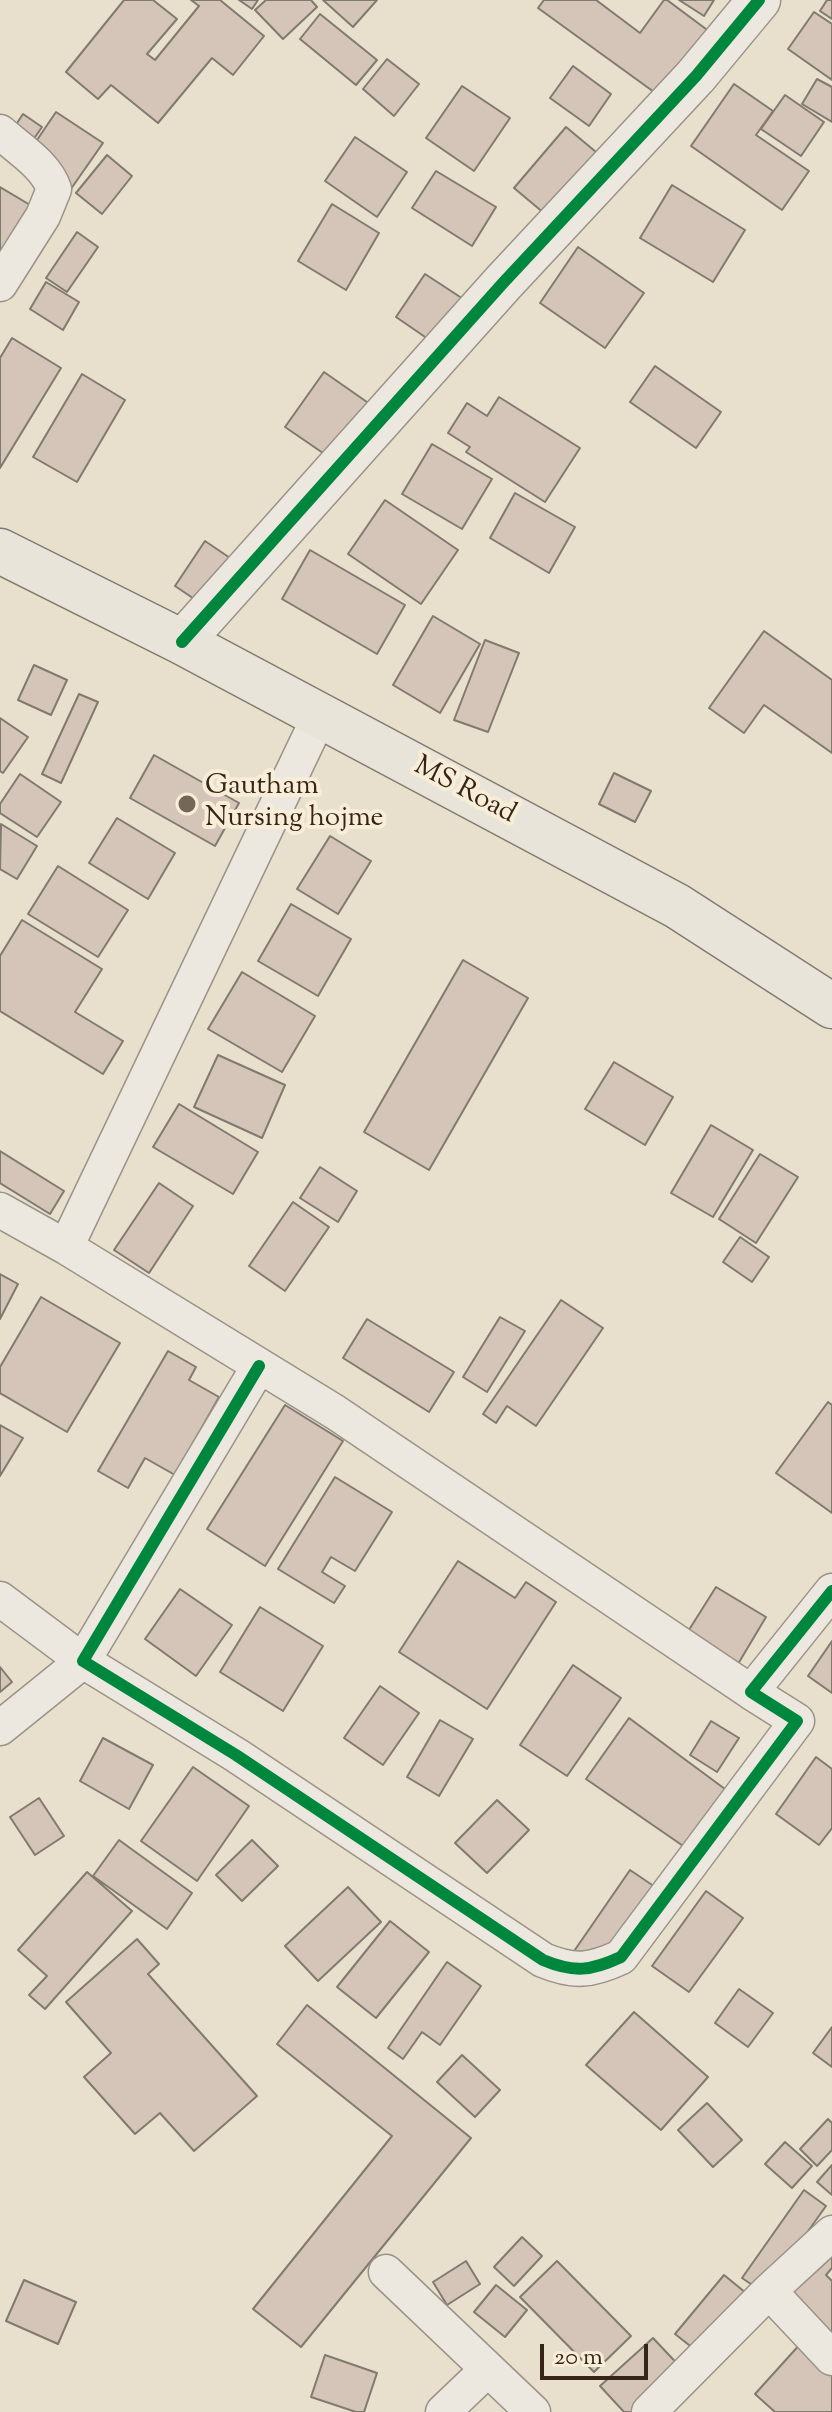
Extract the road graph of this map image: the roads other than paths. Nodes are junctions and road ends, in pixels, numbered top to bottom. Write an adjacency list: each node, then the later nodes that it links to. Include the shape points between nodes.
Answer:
1 (759, 0): 5 (street)
2 (0, 132): 3 (street, via 42,169 54,189)
3 (0, 284)
4 (0, 551): 5 (highway, MS Road)
5 (182, 642): 6 (highway, MS Road)
6 (320, 715): 7 (highway, MS Road, via 677,906); 9 (street)
7 (832, 1006)
8 (0, 1210): 9 (street)
9 (66, 1247): 10 (street)
10 (259, 1366): 13 (street); 14 (street)
11 (832, 1591): 14 (street)
12 (0, 1599): 13 (street)
13 (83, 1661): 14 (street, via 236,1755 543,1960 567,1970 599,1967 621,1957 797,1721); 15 (street)
14 (751, 1692)
15 (0, 1728)
16 (832, 2233): 18 (street)
17 (386, 2272): 20 (street)
18 (769, 2291): 19 (street); 23 (street)
19 (832, 2358)
20 (488, 2369): 21 (street); 22 (street)
21 (443, 2412)
22 (533, 2412)
23 (649, 2412)

